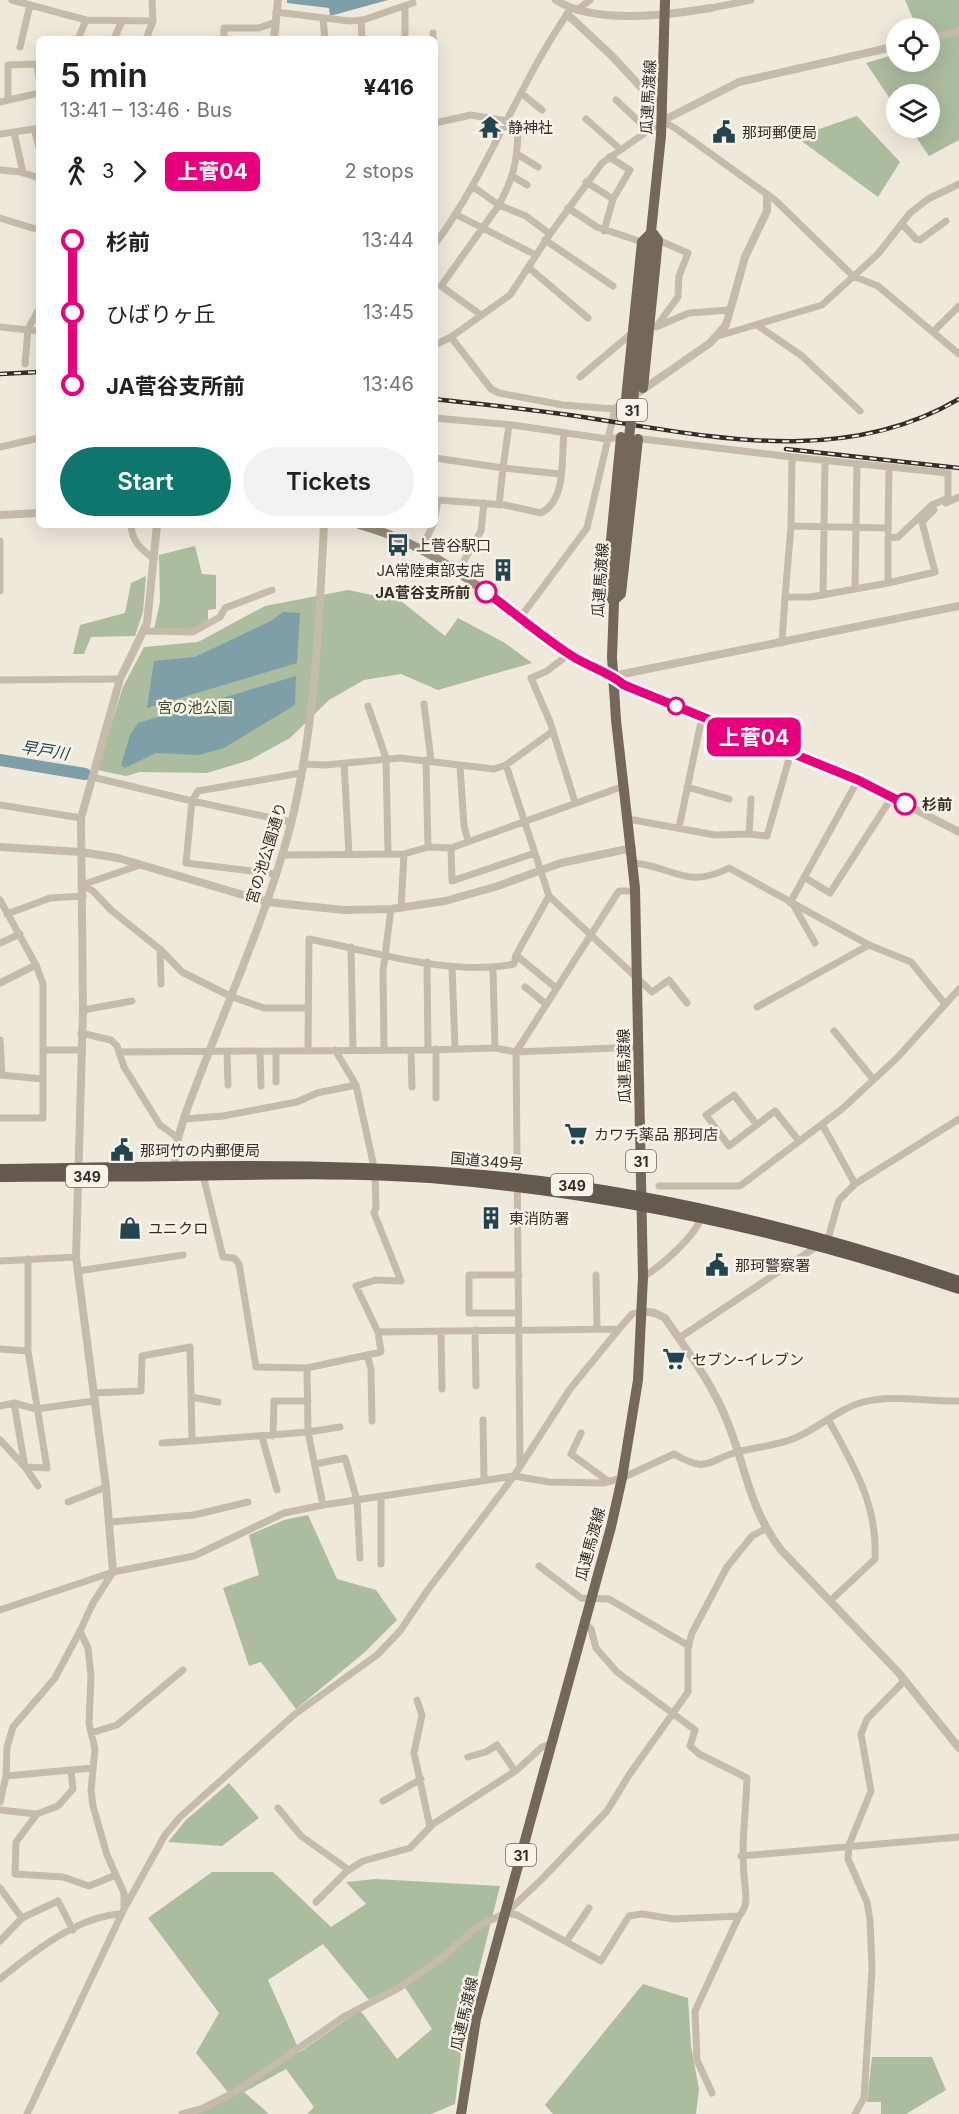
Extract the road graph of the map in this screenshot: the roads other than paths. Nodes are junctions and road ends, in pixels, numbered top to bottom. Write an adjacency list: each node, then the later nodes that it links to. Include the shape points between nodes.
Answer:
1 (12, 0): 9 (street)
2 (152, 0): 19 (street)
3 (278, 0): 13 (street)
4 (556, 0): 12 (street)
5 (590, 0): 12 (street)
6 (665, 0): 14 (main road, 瓜連馬渡線 / 31)
7 (751, 0): 11 (street)
8 (413, 3): 10 (street)
9 (30, 4): 16 (street); 31 (street)
10 (405, 6): 17 (street); 29 (street)
11 (711, 8): 14 (street)
12 (572, 11): 14 (street); 34 (street); 40 (street)
13 (276, 12): 15 (street); 20 (street)
14 (665, 14): 40 (main road, 瓜連馬渡線 / 31)
15 (323, 19): 17 (street); 27 (street)
16 (86, 20): 18 (street); 22 (street)
17 (361, 20): 28 (street)
18 (122, 21): 19 (street); 23 (street)
19 (153, 21): 24 (street)
20 (276, 22): 25 (street, via 259,28 224,27); 26 (street)
21 (959, 31): 30 (street)
22 (79, 36)
23 (115, 36)
24 (147, 36)
25 (224, 36)
26 (274, 36)
27 (324, 36)
28 (362, 36)
29 (405, 36)
30 (940, 36)
31 (20, 47)
32 (886, 49): 40 (street, via 739,82)
33 (36, 64): 36 (street, via 8,65)
34 (521, 93): 39 (street); 43 (street)
35 (36, 94): 36 (street)
36 (8, 100): 38 (street)
37 (616, 100): 45 (street)
38 (0, 102)
39 (542, 111)
40 (662, 116): 45 (street); 60 (street); 71 (main road, 瓜連馬渡線 / 31)
41 (586, 119): 48 (street)
42 (438, 122): 43 (street, via 471,115)
43 (506, 123): 49 (street, via 518,133); 59 (street)
44 (36, 129): 46 (street)
45 (648, 130): 48 (street)
46 (14, 132): 47 (street); 53 (street)
47 (0, 134)
48 (620, 149): 50 (street)
49 (517, 154): 51 (street); 55 (street)
50 (609, 157): 56 (street); 61 (street, via 630,170)
51 (538, 167)
52 (0, 170): 53 (street)
53 (23, 172): 54 (street)
54 (36, 177)
55 (514, 177): 58 (street); 62 (street)
56 (586, 182): 61 (street); 63 (street)
57 (959, 184): 67 (street, via 928,199)
58 (527, 185)
59 (472, 186): 62 (street); 64 (street)
60 (767, 196): 77 (street); 80 (street, via 767,211 745,257)
61 (613, 200): 70 (street)
62 (499, 205): 69 (street); 72 (street, via 526,216)
63 (568, 208): 70 (street); 72 (street)
64 (455, 214): 69 (street); 73 (street)
65 (0, 218): 68 (street)
66 (946, 221): 67 (street, via 920,240)
67 (902, 224): 77 (street, via 878,254)
68 (36, 229)
69 (481, 229): 75 (street); 82 (street, via 441,286)
70 (604, 231): 74 (street)
71 (655, 236): 74 (main road); 88 (main road); 88 (street, via 688,253 679,276 678,297); 142 (main road, 瓜連馬渡線 / 31, bridge, via 642,318)
72 (548, 237): 75 (street); 78 (street)
73 (438, 240)
74 (642, 242): 90 (main road)
75 (536, 255): 76 (street)
76 (528, 267): 82 (street, via 510,295); 83 (street)
77 (853, 276): 84 (street, via 822,305); 89 (street, via 878,286)
78 (614, 286)
79 (959, 306): 89 (street)
80 (730, 310): 88 (street, via 689,313); 91 (street)
81 (36, 314): 86 (street)
82 (481, 315): 92 (street)
83 (588, 318)
84 (757, 325): 91 (street); 100 (street, via 802,356)
85 (0, 327): 86 (street)
86 (28, 329): 87 (street); 95 (street)
87 (36, 330)
88 (652, 330): 97 (main road)
89 (933, 332): 94 (street)
90 (632, 333): 96 (street); 98 (main road)
91 (718, 336): 97 (street)
92 (451, 337): 93 (street); 99 (street, via 491,389 499,393 563,405)
93 (438, 344)
94 (959, 354)
95 (25, 364)
96 (580, 377)
97 (643, 387): 98 (street)
98 (626, 399): 99 (street)
99 (615, 409): 106 (street)
100 (860, 411)
101 (438, 418): 102 (street)
102 (509, 425): 103 (street); 113 (street)
103 (564, 433): 106 (street); 115 (street)
104 (621, 437): 106 (street); 107 (street); 142 (main road, via 606,591)
105 (36, 439): 108 (street)
106 (607, 439): 144 (street, via 587,528)
107 (638, 439): 109 (street); 142 (main road, via 621,594)
108 (0, 447)
109 (792, 457): 111 (street); 122 (street)
110 (438, 458): 113 (street)
111 (825, 461): 112 (street); 123 (street)
112 (857, 464): 114 (street); 129 (street)
113 (503, 468): 115 (street); 119 (street)
114 (889, 468): 130 (street); 131 (street, via 948,473 948,498 932,506 898,537)
115 (560, 474): 119 (street, via 560,491 553,507 541,513)
116 (959, 496): 136 (street, via 933,510 922,522 935,572)
117 (438, 500): 118 (street)
118 (484, 503): 119 (street); 135 (street, via 481,531)
119 (499, 505)
120 (36, 513): 121 (street)
121 (0, 515)
122 (791, 526): 123 (street); 141 (street)
123 (824, 527): 129 (street); 140 (street)
124 (131, 528): 134 (street, via 138,546)
125 (157, 528): 134 (street)
126 (324, 528): 161 (street, 宮の池公園通り, via 312,708)
127 (368, 528): 133 (main road)
128 (432, 528): 133 (street)
129 (856, 528): 130 (street); 137 (street)
130 (888, 528): 131 (street)
131 (888, 538): 136 (street)
132 (0, 541): 139 (street)
133 (421, 549): 135 (main road)
134 (154, 559): 145 (street, via 150,608)
135 (458, 571): 144 (main road)
136 (888, 582): 137 (street)
137 (855, 589): 140 (street)
138 (272, 590): 145 (street, via 225,608 220,617 193,632)
139 (0, 591)
140 (823, 595): 141 (street)
141 (785, 597): 146 (street)
142 (613, 602): 148 (main road, 瓜連馬渡線 / 31)
143 (959, 606): 146 (street)
144 (520, 618): 147 (main road)
145 (143, 631): 149 (street)
146 (782, 643): 148 (street)
147 (569, 654): 148 (main road); 154 (street, via 531,678)
148 (613, 676): 153 (street, via 631,688); 164 (main road, 瓜連馬渡線 / 31)
149 (120, 679): 150 (street); 162 (street)
150 (0, 680)
151 (424, 704): 157 (street)
152 (368, 706): 156 (street)
153 (702, 717): 155 (street); 165 (street)
154 (553, 731): 159 (street); 170 (street)
155 (791, 752): 163 (street); 178 (street, via 767,836)
156 (386, 758): 157 (street); 158 (street); 187 (street)
157 (429, 760): 160 (street); 181 (street)
158 (344, 763): 161 (street); 186 (street)
159 (506, 765): 160 (street, via 494,770); 173 (street)
160 (460, 766): 179 (street)
161 (302, 768): 169 (street, via 198,791); 175 (street, 宮の池公園通り)
162 (92, 777): 169 (street); 172 (street)
163 (858, 780): 166 (street); 194 (street)
164 (624, 786): 170 (street); 174 (main road, 瓜連馬渡線 / 31)
165 (687, 788): 167 (street); 176 (street)
166 (892, 797): 177 (street); 194 (street, via 831,893)
167 (729, 799)
168 (751, 799): 178 (street)
169 (192, 801): 175 (street); 193 (street, via 186,862)
170 (575, 802): 173 (street)
171 (0, 805): 172 (street)
172 (81, 818): 184 (street)
173 (524, 819): 179 (street); 185 (street)
174 (628, 819): 176 (street); 183 (main road, 瓜連馬渡線 / 31)
175 (291, 822): 189 (street, 宮の池公園通り)
176 (679, 828): 178 (street, via 715,835)
177 (958, 830)
178 (749, 834)
179 (468, 840): 182 (street)
180 (0, 847): 184 (street)
181 (428, 847): 182 (street); 188 (street)
182 (451, 848): 185 (street, via 452,881)
183 (632, 848): 190 (main road, 瓜連馬渡線 / 31); 192 (street)
184 (81, 852): 191 (street); 195 (street)
185 (535, 853): 192 (street)
186 (349, 854): 187 (street); 189 (street)
187 (388, 854): 188 (street)
188 (404, 854): 202 (street)
189 (282, 855): 193 (street, 宮の池公園通り)
190 (633, 863): 196 (main road, 瓜連馬渡線 / 31); 201 (street, via 694,879 729,868)
191 (140, 865): 195 (street); 200 (street)
192 (541, 870): 198 (street); 202 (street, via 473,893)
193 (276, 874): 200 (street, 宮の池公園通り)
194 (804, 878): 201 (street)
195 (82, 885): 197 (street); 211 (street)
196 (635, 891): 206 (street, via 619,891); 218 (main road, 瓜連馬渡線 / 31)
197 (83, 896): 204 (street, via 50,898); 231 (street)
198 (549, 896): 206 (street); 213 (street)
199 (0, 900): 204 (street)
200 (267, 902): 203 (street, via 319,909); 224 (street, 宮の池公園通り)
201 (792, 905): 208 (street); 209 (street)
202 (401, 908): 203 (street)
203 (391, 909): 212 (street)
204 (7, 914): 205 (street)
205 (20, 934): 207 (street); 215 (street)
206 (591, 934): 218 (street); 222 (street)
207 (0, 943)
208 (815, 943)
209 (869, 945): 228 (street, via 910,962); 229 (street)
210 (351, 947): 212 (street); 230 (street, via 309,939); 242 (street)
211 (160, 950): 220 (street); 224 (street, via 182,972)
212 (385, 954): 214 (street); 238 (street)
213 (516, 955): 217 (street, via 514,964); 222 (street)
214 (427, 963): 216 (street); 244 (street)
215 (36, 965): 219 (street); 239 (street, via 43,984)
216 (452, 967): 217 (street); 235 (street)
217 (493, 969): 237 (street)
218 (638, 977): 226 (street, via 652,992 669,980); 236 (main road, 瓜連馬渡線 / 31)
219 (0, 983)
220 (161, 984)
221 (525, 987): 227 (street)
222 (556, 988): 227 (street)
223 (959, 989): 228 (street)
224 (230, 996): 230 (street, via 264,1008); 250 (street, 宮の池公園通り)
225 (132, 1001): 231 (street)
226 (687, 1003)
227 (546, 1004): 251 (street)
228 (945, 1004): 254 (street)
229 (757, 1007)
230 (307, 1008): 248 (street)
231 (82, 1010): 233 (street)
232 (834, 1031): 254 (street)
233 (81, 1033): 240 (street); 249 (street, via 111,1040)
234 (0, 1040): 252 (street)
235 (455, 1047): 237 (street); 244 (street)
236 (639, 1047): 251 (street); 277 (main road, 瓜連馬渡線 / 31)
237 (495, 1048): 251 (street)
238 (384, 1049): 242 (street); 243 (street)
239 (42, 1050): 240 (street); 253 (street)
240 (80, 1050): 270 (street)
241 (335, 1050): 242 (street); 248 (street); 257 (street)
242 (353, 1050)
243 (411, 1050): 244 (street); 259 (street)
244 (432, 1050): 260 (street)
245 (227, 1051): 246 (street); 250 (street); 256 (street)
246 (260, 1051): 247 (street); 258 (street)
247 (276, 1051): 248 (street); 255 (street)
248 (308, 1051)
249 (120, 1052): 250 (street); 266 (street, via 135,1087 160,1125)
250 (208, 1052): 262 (street, 宮の池公園通り)
251 (516, 1052): 274 (street)
252 (1, 1075): 253 (street)
253 (43, 1078): 261 (street, via 43,1118)
254 (873, 1079): 264 (street)
255 (276, 1082)
256 (228, 1085)
257 (356, 1085): 262 (street, via 317,1093 297,1102); 271 (street)
258 (261, 1086)
259 (412, 1087)
260 (436, 1098)
261 (0, 1118)
262 (184, 1119): 266 (street, 宮の池公園通り)
263 (959, 1119): 275 (street)
264 (822, 1124): 267 (street); 275 (street)
265 (757, 1125): 265 (street, via 729,1146 706,1115 734,1095); 267 (street, via 775,1112)
266 (178, 1138): 269 (street, 宮の池公園通り)
267 (799, 1141): 276 (street, via 740,1186)
268 (0, 1169): 270 (highway, 国道349号 / 349)
269 (174, 1171): 270 (highway, 国道349号 / 349); 271 (highway, 国道349号 / 349); 272 (highway, 国道349号 / 349)
270 (77, 1172): 273 (highway, 国道349号 / 349); 281 (street)
271 (374, 1172): 272 (highway, 国道349号 / 349); 274 (highway, 国道349号 / 349); 297 (street, via 374,1213 400,1281 376,1280 356,1286)
272 (203, 1175): 302 (street, via 223,1257 234,1258 239,1264 256,1367)
273 (0, 1178)
274 (518, 1182): 277 (highway, 国道349号 / 349); 285 (street)
275 (855, 1184): 279 (street, via 839,1200)
276 (659, 1186)
277 (642, 1201): 278 (highway, 国道349号 / 349); 279 (highway, 国道349号 / 349); 287 (main road, 瓜連馬渡線 / 31)
278 (701, 1217): 279 (highway, 国道349号 / 349); 287 (street, via 688,1237)
279 (824, 1242): 288 (highway, 国道349号 / 349); 289 (highway, 国道349号 / 349); 298 (street)
280 (183, 1255): 284 (street)
281 (76, 1257): 282 (street); 284 (street)
282 (28, 1259): 283 (street); 300 (street)
283 (0, 1261)
284 (78, 1271): 305 (street)
285 (519, 1275): 291 (street); 291 (street, via 469,1275 469,1313)
286 (596, 1275): 292 (street)
287 (643, 1277): 290 (main road, 瓜連馬渡線 / 31)
288 (959, 1281)
289 (959, 1289)
290 (642, 1311): 293 (street, via 632,1314); 298 (street, via 665,1318); 329 (main road, 瓜連馬渡線 / 31, via 638,1380)
291 (519, 1313): 295 (street)
292 (597, 1329): 293 (street); 295 (street)
293 (619, 1329): 326 (street, via 570,1389)
294 (475, 1330): 295 (street); 296 (street); 303 (street)
295 (519, 1330): 326 (street)
296 (441, 1331): 297 (street); 304 (street)
297 (378, 1332): 301 (street, via 381,1352)
298 (679, 1338): 324 (street, via 724,1414)
299 (0, 1349): 300 (street)
300 (28, 1351): 312 (street)
301 (367, 1355): 302 (street); 315 (street)
302 (308, 1368): 307 (street)
303 (476, 1386)
304 (442, 1389)
305 (94, 1397): 306 (street, via 141,1391 142,1356 190,1347); 312 (street); 333 (street)
306 (191, 1397): 309 (street); 322 (street)
307 (308, 1401): 317 (street); 319 (street, via 274,1401)
308 (959, 1401): 314 (street, via 867,1401 848,1407)
309 (218, 1402)
310 (14, 1403): 311 (street); 312 (street); 327 (street)
311 (0, 1406)
312 (36, 1409): 327 (street, via 47,1468)
313 (483, 1419): 330 (street)
314 (830, 1420): 324 (street, via 795,1438); 347 (street, via 868,1497 876,1538 875,1558)
315 (372, 1421)
316 (340, 1427): 317 (street)
317 (308, 1431): 319 (street); 325 (street)
318 (581, 1433): 331 (street, via 571,1454)
319 (273, 1436): 320 (street)
320 (262, 1437): 322 (street); 334 (street)
321 (0, 1440): 327 (street)
322 (192, 1442): 323 (street)
323 (162, 1443)
324 (738, 1452): 329 (street, via 694,1465 674,1454); 341 (street)
325 (315, 1464): 336 (street, via 345,1458); 339 (street)
326 (520, 1464): 328 (street)
327 (25, 1467): 332 (street)
328 (514, 1476): 330 (street); 331 (street, via 586,1484); 379 (street, via 400,1631 377,1655 295,1714 180,1817 165,1835)
329 (622, 1478): 331 (street); 346 (main road, 瓜連馬渡線 / 31)
330 (484, 1479): 335 (street)
331 (608, 1481)
332 (38, 1486)
333 (106, 1487): 337 (street); 340 (street)
334 (277, 1490)
335 (381, 1496): 336 (street); 343 (street)
336 (357, 1500): 339 (street); 342 (street)
337 (68, 1502)
338 (249, 1502): 340 (street, via 194,1515)
339 (323, 1505): 345 (street, via 284,1513 194,1556)
340 (109, 1522): 345 (street)
341 (765, 1529): 347 (street); 351 (street, via 752,1536 727,1567 703,1609)
342 (360, 1558)
343 (381, 1564)
344 (539, 1566): 346 (street, via 581,1598)
345 (113, 1572): 348 (street); 350 (street)
346 (591, 1598): 349 (main road, 瓜連馬渡線 / 31); 351 (street, via 609,1599)
347 (830, 1601): 353 (street)
348 (0, 1610)
349 (584, 1623): 355 (street, via 591,1629 596,1648 617,1672); 357 (main road, 瓜連馬渡線 / 31)
350 (80, 1631): 356 (street, via 88,1648); 361 (street, via 55,1678 13,1726)
351 (689, 1646): 355 (street, via 688,1692)
352 (183, 1670): 356 (street, via 117,1725)
353 (905, 1680): 358 (street); 372 (street, via 867,1719 861,1734 871,1791)
354 (417, 1700): 364 (street, via 422,1715 414,1753)
355 (672, 1714): 373 (street, via 695,1730 690,1746 699,1754 747,1778); 380 (street, via 607,1811)
356 (91, 1733): 360 (street, via 95,1749)
357 (551, 1744): 363 (street, via 542,1747); 380 (main road, 瓜連馬渡線 / 31)
358 (959, 1748)
359 (468, 1757): 363 (street, via 496,1745)
360 (93, 1768): 362 (street); 375 (street, via 93,1806)
361 (4, 1770): 362 (street); 366 (street)
362 (71, 1770): 369 (street, via 73,1789 58,1806)
363 (515, 1772): 370 (street)
364 (421, 1779): 365 (street); 370 (street)
365 (383, 1801)
366 (0, 1802)
367 (278, 1808): 374 (street, via 302,1836)
368 (0, 1810): 369 (street)
369 (37, 1814): 375 (street, via 16,1842 15,1874 63,1877 89,1886)
370 (430, 1827): 374 (street, via 410,1848)
371 (959, 1837): 372 (street)
372 (849, 1845): 373 (street); 391 (street, via 851,1867 867,1902 872,1969 864,2098)
373 (741, 1856): 381 (street, via 746,1899)
374 (349, 1870): 377 (street)
375 (116, 1875): 379 (street, via 124,1893)
376 (0, 1888): 382 (street)
377 (316, 1902)
378 (589, 1908): 385 (street)
379 (123, 1911): 383 (street); 388 (street)
380 (506, 1913): 385 (street); 389 (street, via 478,1926 399,1988 345,2016 236,2092); 390 (main road, 瓜連馬渡線 / 31, via 476,2019)
381 (740, 1916): 385 (street, via 629,1916 601,1961); 387 (street, via 695,2011 697,2060)
382 (22, 1918): 383 (street, via 58,1901); 384 (street)
383 (73, 1930): 386 (street, via 48,1942)
384 (0, 1941)
385 (566, 1942)
386 (0, 1979)
387 (712, 2093)
388 (27, 2114)
389 (183, 2114)
390 (462, 2114)
391 (855, 2114)

